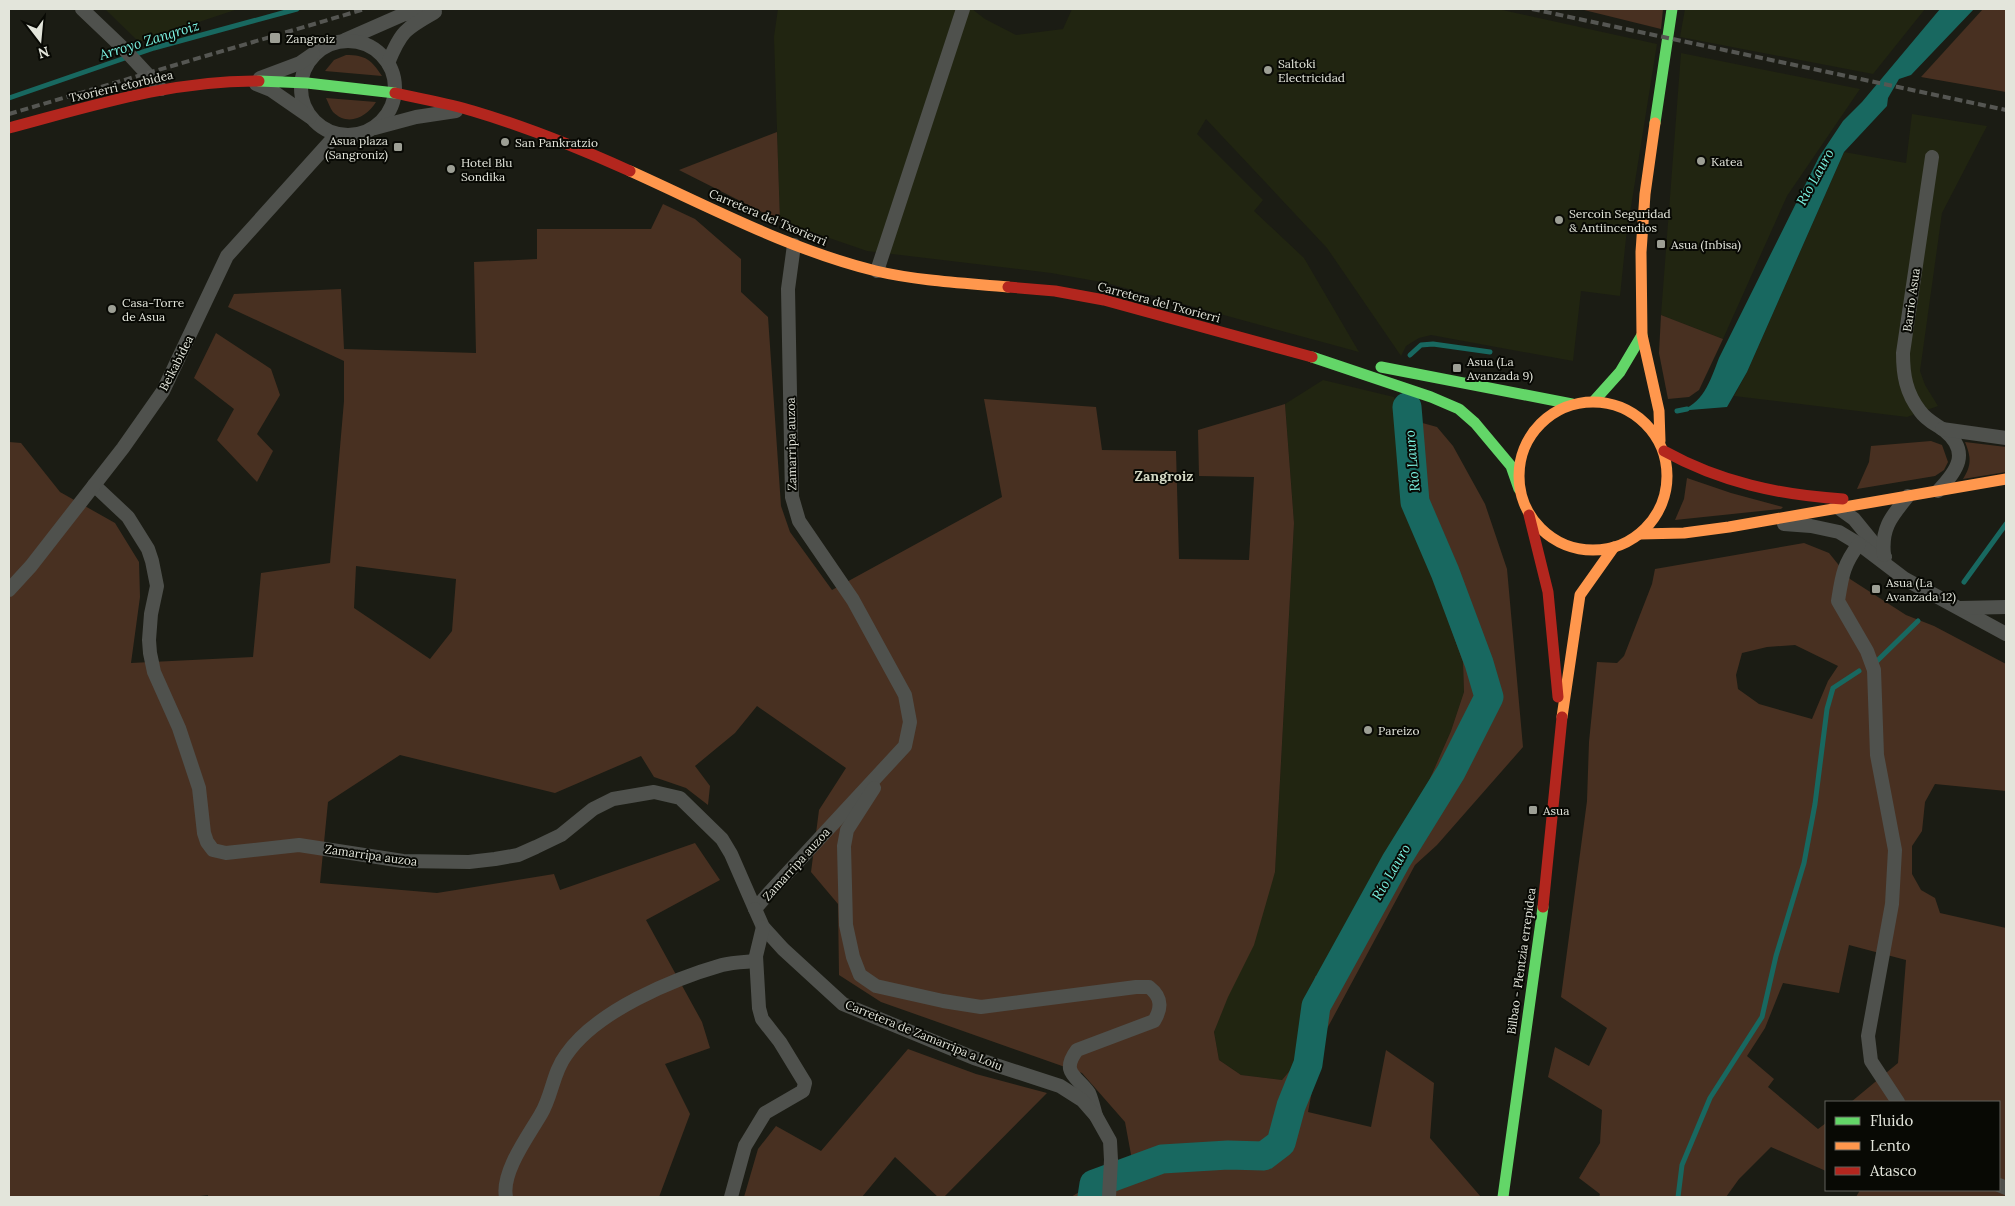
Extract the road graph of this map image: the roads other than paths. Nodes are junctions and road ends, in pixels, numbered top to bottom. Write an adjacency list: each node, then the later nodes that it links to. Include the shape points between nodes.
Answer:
1 (82, 9): 11 (street)
2 (433, 9): 6 (street, via 402,14)
3 (441, 9): 8 (street, via 410,26 398,41)
4 (963, 9): 20 (street)
5 (1672, 9): 21 (main road, via 1645,194 1641,252)
6 (341, 42): 7 (street); 8 (street, via 368,45)
7 (322, 49): 9 (street, via 270,76); 10 (street, via 312,58)
8 (388, 63): 12 (street, via 394,77)
9 (249, 82): 10 (main road, Txorierri etorbidea); 11 (main road, Txorierri etorbidea); 14 (street, via 271,90)
10 (302, 83): 12 (main road, Carretera del Txorierri); 14 (street, via 306,109)
11 (161, 89): 15 (main road, Txorierri etorbidea)
12 (395, 93): 13 (main road, Carretera del Txorierri); 16 (street, via 388,114)
13 (471, 110): 16 (street, via 416,117); 19 (main road, Carretera del Txorierri, via 582,149)
14 (314, 120): 17 (street)
15 (9, 128)
16 (372, 129): 17 (street, via 360,134)
17 (337, 134): 29 (street, Beikabidea, via 227,256 163,391)
18 (1932, 157): 25 (street, Barrio Asua, via 1903,375 1920,412)
19 (794, 246): 20 (main road, Carretera del Txorierri); 47 (street, Zamarripa auzoa, via 788,289 792,497 799,521 853,600 904,695 910,722 905,746)
20 (877, 271): 22 (main road, Carretera del Txorierri, via 925,280 1055,291 1104,300)
21 (1642, 335): 23 (main road, via 1620,372); 27 (main road, via 1659,411)
22 (1321, 360): 24 (main road, via 1347,360); 30 (main road, via 1459,409 1511,466)
23 (1594, 401): 24 (main road); 27 (main road, via 1614,404 1632,412 1648,425)
24 (1572, 404): 30 (main road, via 1553,413 1528,440 1519,467)
25 (1942, 429): 26 (street, Barrio Asua); 31 (street, Barrio Asua, via 1955,441 1959,464)
26 (2006, 438)
27 (1662, 446): 33 (main road, via 1684,463 1736,482 1770,492); 38 (main road, via 1668,474 1665,496 1656,517)
28 (2006, 479): 31 (main road)
29 (94, 485): 42 (street, Beikabidea); 48 (street, Zamarripa auzoa, via 128,516 152,561 157,586 148,640 154,672 179,728 199,788 204,833 214,850 226,853 299,845 403,861 495,859 518,855 536,847 613,799 654,792 680,798 722,839)
30 (1519, 489): 36 (main road)
31 (1937, 491): 32 (main road)
32 (1908, 496): 34 (main road); 41 (street, via 1888,523 1884,538)
33 (1814, 497): 34 (main road); 35 (street)
34 (1884, 499): 35 (main road)
35 (1839, 508): 37 (main road); 41 (street, via 1854,519)
36 (1528, 513): 40 (main road, via 1540,529 1556,541 1594,551); 46 (main road, via 1548,592)
37 (1765, 522): 38 (main road, via 1663,535); 39 (street, via 1838,532)
38 (1640, 534): 40 (main road)
39 (1859, 544): 41 (street); 51 (street, via 1847,560 1838,601 1867,651 1874,670 1877,755 1895,850 1892,904 1868,1036 1871,1061)
40 (1614, 547): 46 (main road, via 1580,595)
41 (1887, 561): 44 (street, via 1905,578)
42 (9, 590)
43 (2006, 607): 44 (street)
44 (1957, 608): 45 (street)
45 (2006, 634)
46 (1560, 727): 56 (main road, Bilbao - Plentzia errepidea, via 1546,882)
47 (886, 766): 48 (street, Zamarripa auzoa); 52 (street, via 847,830 844,846 846,925 860,975 876,986 982,1007 1149,987 1156,992 1161,1003 1154,1021 1078,1050 1071,1058 1072,1073 1089,1094)
48 (755, 909): 49 (street, Carretera de Zamarripa a Loiu)
49 (763, 928): 50 (street); 52 (street, Carretera de Zamarripa a Loiu, via 843,1004 974,1058 1060,1086 1082,1100)
50 (756, 962): 54 (street, via 724,964 646,993 600,1022 575,1043 560,1063 542,1113 518,1153 510,1172); 55 (street, via 762,1019 806,1083 803,1091 765,1113 745,1146)
51 (1897, 1101)
52 (1096, 1116): 53 (street, Carretera de Zamarripa a Loiu, via 1110,1141)
53 (1109, 1196)
54 (506, 1197)
55 (731, 1197)
56 (1503, 1197)

